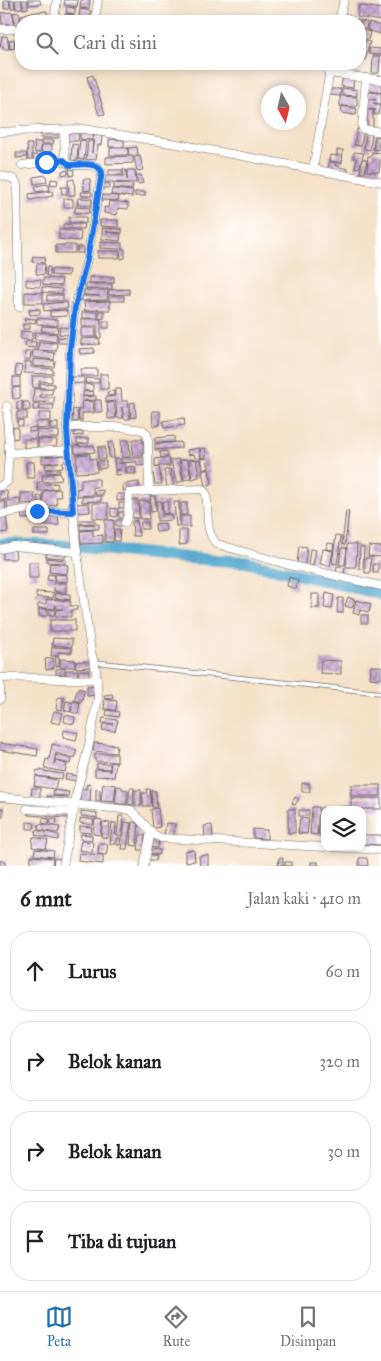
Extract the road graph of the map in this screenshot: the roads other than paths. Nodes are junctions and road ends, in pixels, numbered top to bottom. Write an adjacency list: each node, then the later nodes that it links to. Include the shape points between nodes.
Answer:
1 (57, 0): 4 (street)
2 (98, 0): 5 (street)
3 (344, 0): 6 (street)
4 (55, 15)
5 (96, 15)
6 (340, 15)
7 (0, 29): 8 (street)
8 (15, 29)
9 (330, 70): 10 (street)
10 (329, 73): 11 (street); 18 (street)
11 (366, 78): 12 (street); 15 (street, via 362,126 363,129)
12 (381, 80)
13 (64, 130): 14 (street); 16 (street); 18 (street, via 174,144)
14 (0, 132)
15 (381, 132)
16 (64, 160): 17 (street); 23 (street, via 69,165 96,166 102,172 75,307)
17 (22, 165)
18 (313, 170): 20 (street)
19 (0, 175): 21 (street, via 14,179 17,184)
20 (381, 182)
21 (19, 307)
22 (7, 406): 25 (street)
23 (67, 427): 24 (street); 27 (street, via 143,430 148,440)
24 (69, 450): 25 (street); 28 (street)
25 (9, 453): 26 (street, via 6,482)
26 (0, 486)
27 (149, 491): 30 (street, via 129,493); 33 (street, via 202,489 206,492 209,531 217,544)
28 (73, 512): 29 (street, via 29,509); 31 (street)
29 (0, 514)
30 (125, 523)
31 (76, 548): 32 (street, via 14,546); 34 (street)
32 (0, 549)
33 (381, 586)
34 (94, 662): 36 (street); 38 (lane)
35 (0, 678): 36 (street)
36 (97, 679): 42 (street, via 96,707)
37 (0, 684): 39 (street)
38 (381, 693)
39 (0, 699)
40 (0, 797): 42 (street)
41 (27, 809): 42 (street)
42 (74, 809): 43 (street, via 130,810); 47 (street)
43 (151, 831): 44 (street, via 161,838); 48 (street)
44 (321, 847)
45 (366, 849): 46 (street)
46 (381, 850)
47 (63, 866)
48 (144, 866)

